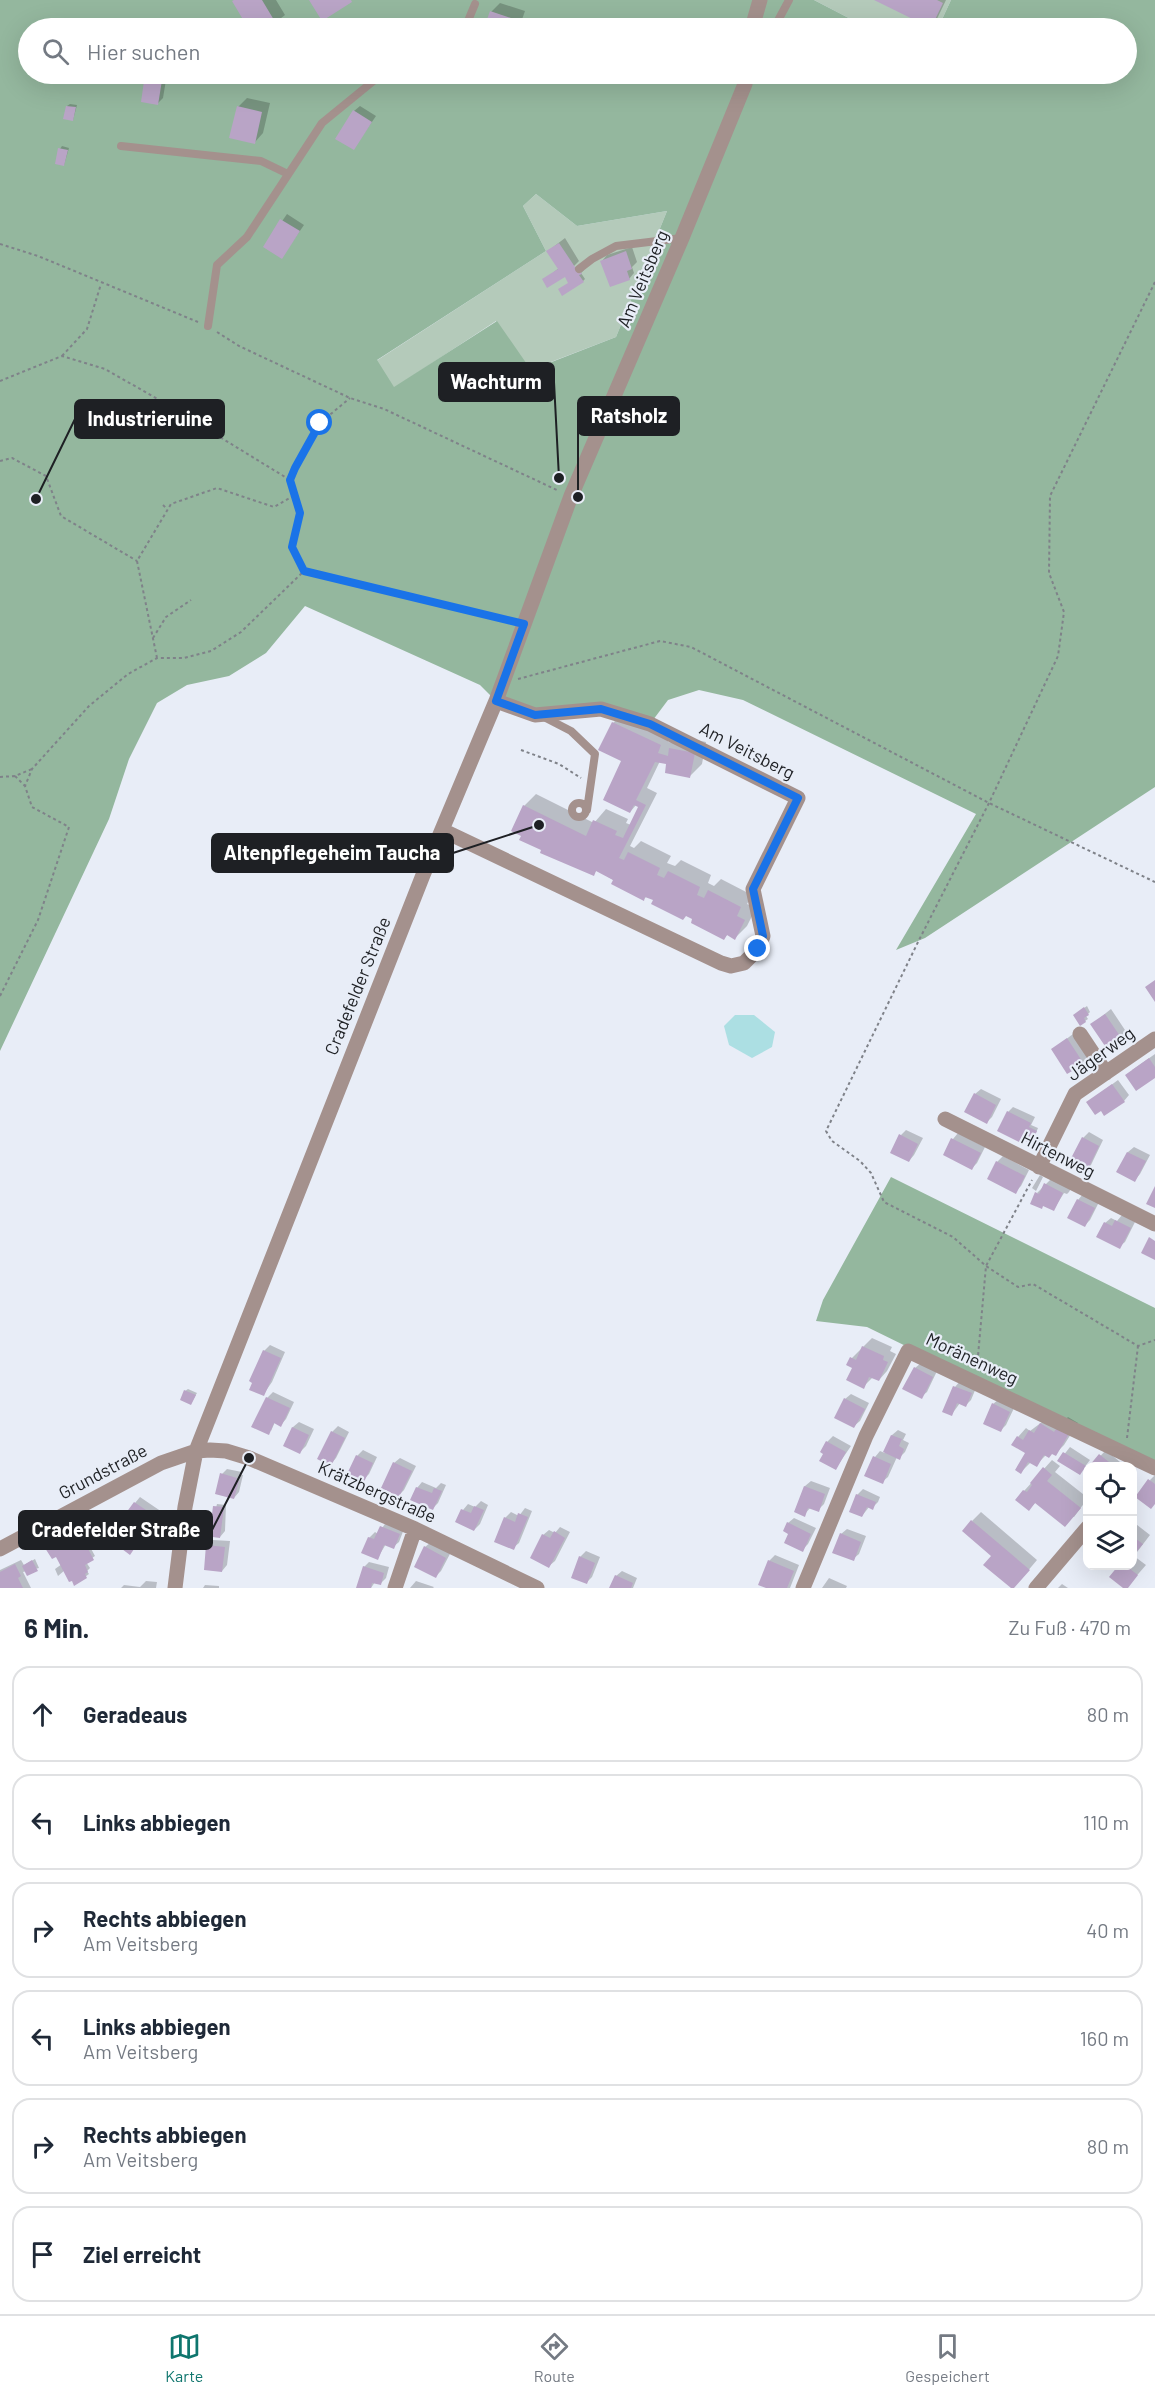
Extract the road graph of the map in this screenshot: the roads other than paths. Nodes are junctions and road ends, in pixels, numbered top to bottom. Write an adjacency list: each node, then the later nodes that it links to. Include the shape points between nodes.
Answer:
1 (760, 0): 5 (street)
2 (789, 0): 6 (lane)
3 (476, 4): 4 (lane)
4 (470, 18)
5 (755, 18)
6 (779, 18)
7 (370, 84): 10 (lane, via 322,123)
8 (744, 84): 11 (street, Am Veitsberg)
9 (121, 146): 10 (lane, via 261,161)
10 (288, 174): 13 (lane, via 247,237 217,265)
11 (682, 238): 12 (lane, via 616,246); 14 (street, Am Veitsberg, via 570,496)
12 (579, 269)
13 (208, 326)
14 (496, 701): 15 (street, Am Veitsberg); 17 (street, Am Veitsberg)
15 (542, 716): 16 (lane, via 571,731 595,754); 17 (street, Am Veitsberg, via 601,709 650,724 798,798 753,889 763,936 752,956 731,966 721,963)
16 (587, 810)
17 (442, 830): 18 (street, Am Veitsberg)
18 (423, 875): 25 (street, Cradefelder Straße)
19 (1080, 1034): 21 (street)
20 (1155, 1039): 21 (street, Jägerweg)
21 (1106, 1073): 23 (street, Jägerweg, via 1075,1094)
22 (945, 1119): 23 (street, Hirtenweg)
23 (1039, 1167): 24 (street, Hirtenweg)
24 (1155, 1224)
25 (195, 1451): 27 (street, Krätzbergstraße, via 226,1451 249,1458); 29 (street, Grundstraße, via 161,1463); 30 (street, Cradefelder Straße)
26 (1149, 1465): 33 (street, Moränenweg, via 908,1351 866,1436)
27 (415, 1529): 31 (street); 32 (street, Krätzbergstraße)
28 (1083, 1533): 34 (street)
29 (0, 1549)
30 (175, 1588)
31 (395, 1588)
32 (537, 1588)
33 (803, 1588)
34 (1036, 1588)

